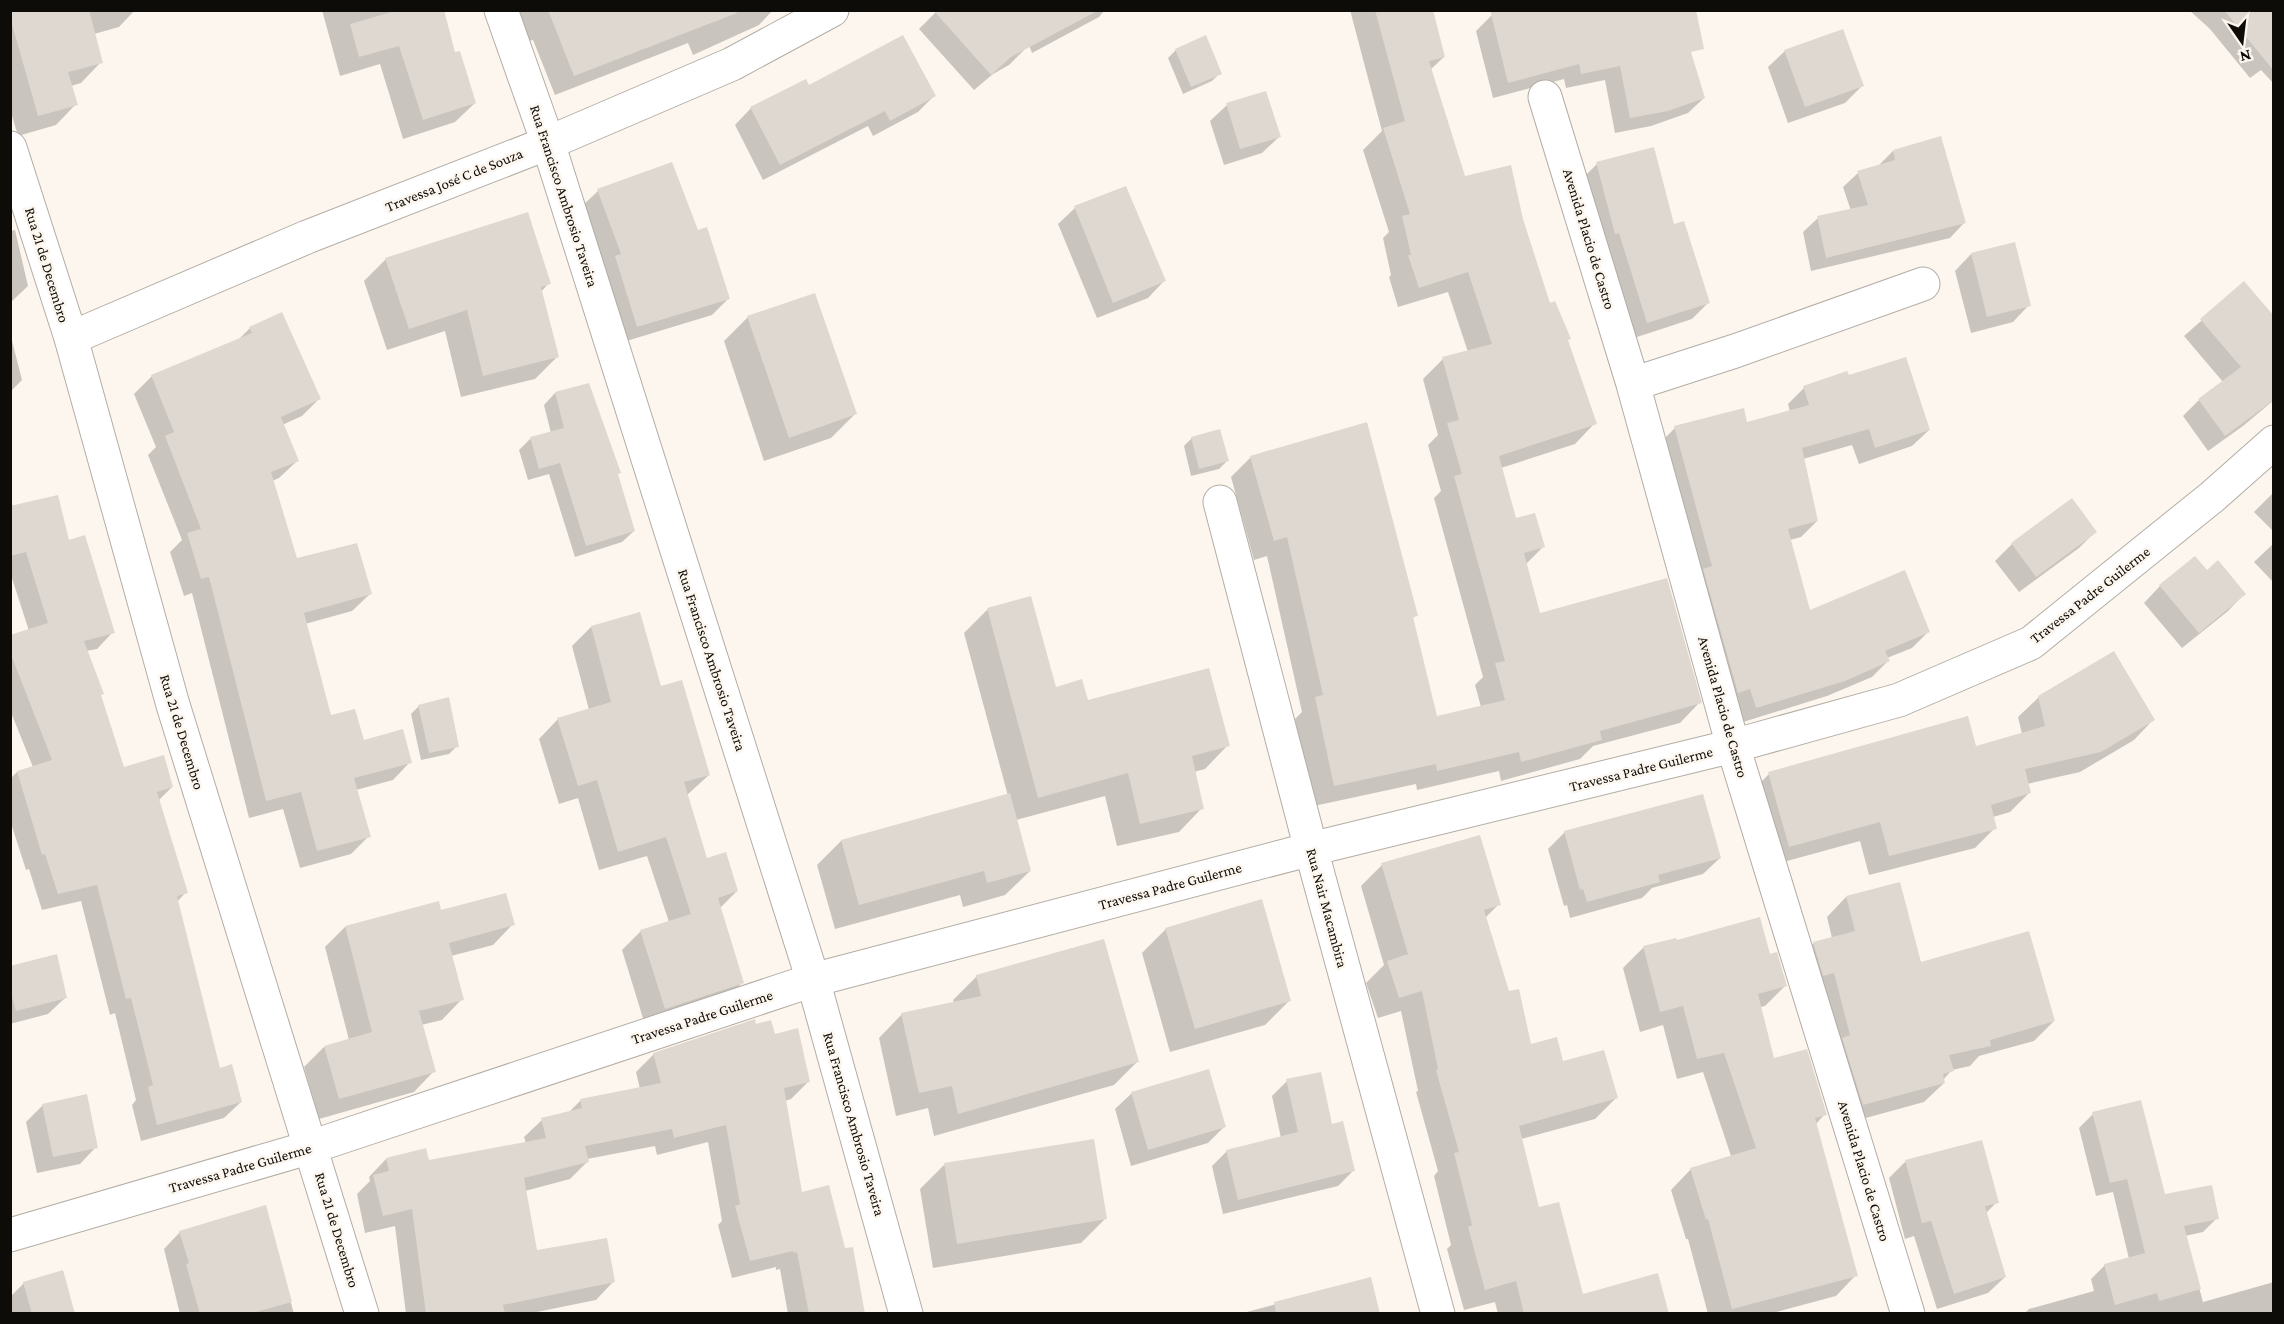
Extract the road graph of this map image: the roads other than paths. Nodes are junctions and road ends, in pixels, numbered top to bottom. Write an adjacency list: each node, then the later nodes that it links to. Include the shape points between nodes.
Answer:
1 (501, 10): 4 (street, Rua Francisco Ambrosio Taveira)
2 (832, 10): 4 (street, Travessa José C de Souza, via 732,64)
3 (1545, 97): 8 (street, Avenida Placio de Castro)
4 (548, 143): 7 (street, Travessa José C de Souza, via 307,237); 13 (street, Rua Francisco Ambrosio Taveira)
5 (10, 148): 7 (street, Rua 21 de Decembro)
6 (1923, 284): 8 (street)
7 (70, 338): 14 (street, Rua 21 de Decembro, via 173,705)
8 (1633, 384): 11 (street, Avenida Placio de Castro)
9 (2274, 442): 11 (street, Travessa Padre Guilerme, via 2031,643 1899,700)
10 (1220, 502): 12 (street, Rua Nair Macambira)
11 (1733, 746): 12 (street, Travessa Padre Guilerme); 19 (street, Avenida Placio de Castro)
12 (1311, 849): 13 (street, Travessa Padre Guilerme); 18 (street, Rua Nair Macambira)
13 (813, 980): 14 (street, Travessa Padre Guilerme); 17 (street, Rua Francisco Ambrosio Taveira)
14 (311, 1148): 15 (street, Travessa Padre Guilerme); 16 (street, Rua 21 de Decembro)
15 (10, 1235)
16 (362, 1314)
17 (906, 1314)
18 (1438, 1314)
19 (1908, 1314)

